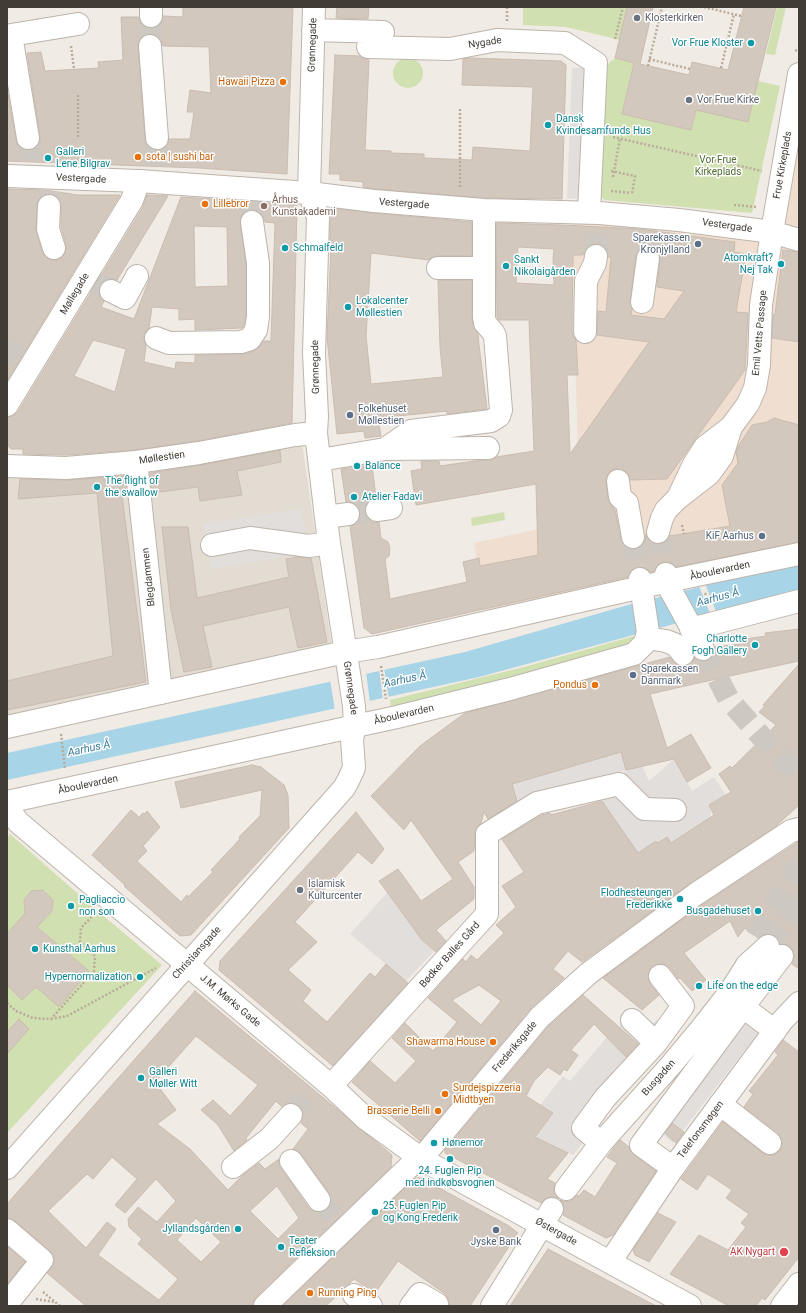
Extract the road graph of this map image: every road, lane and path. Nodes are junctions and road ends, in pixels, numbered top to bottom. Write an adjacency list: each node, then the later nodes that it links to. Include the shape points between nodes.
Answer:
1 (314, 7): 8 (street, Grønnegade)
2 (623, 7): 10 (path)
3 (662, 7): 15 (path)
4 (704, 7): 5 (path)
5 (734, 14): 6 (path); 17 (path)
6 (741, 16)
7 (78, 24): 24 (street, via 11,35)
8 (313, 30): 9 (street); 36 (street, Grønnegade)
9 (383, 32)
10 (615, 38)
11 (150, 46): 25 (street)
12 (368, 47): 22 (street, Nygade, via 450,49 497,40 565,43 596,63)
13 (795, 50): 14 (path)
14 (799, 52)
15 (649, 59): 16 (path); 18 (path)
16 (648, 66)
17 (721, 68)
18 (690, 69)
19 (799, 74): 30 (street, Frue Kirkeplads)
20 (78, 95): 23 (path)
21 (460, 108): 38 (path)
22 (593, 132): 26 (path); 27 (street)
23 (78, 137)
24 (28, 138)
25 (157, 138)
26 (620, 138): 28 (path); 30 (path)
27 (591, 166): 28 (path); 40 (street)
28 (614, 172): 32 (path); 37 (path, via 635,176)
29 (7, 176): 35 (street, Vestergade, via 32,169)
30 (781, 176): 42 (street, Frue Kirkeplads)
31 (150, 177): 35 (street, Vestergade); 36 (street, Vestergade, via 252,193); 50 (street, Møllegade, via 132,200)
32 (612, 178)
33 (611, 184): 34 (path)
34 (610, 191)
35 (51, 192): 44 (street, via 48,229)
36 (309, 193): 38 (street, Vestergade); 55 (street, Grønnegade, via 318,217 314,353)
37 (632, 194)
38 (458, 208): 39 (street, Vestergade)
39 (484, 210): 40 (street, Vestergade); 48 (street)
40 (596, 217): 42 (street, Vestergade, via 652,224 679,220)
41 (252, 222): 53 (street, via 258,263 258,317 256,330 250,339 241,342 169,343)
42 (772, 232): 43 (street, Vestergade); 62 (street, Emil Vetts Passage, via 762,305 759,365 755,388 748,404 731,427 722,456 709,474 666,510 659,528)
43 (799, 240)
44 (54, 248)
45 (596, 256): 52 (street, via 586,281)
46 (648, 258): 51 (street)
47 (438, 268): 48 (street)
48 (484, 268): 57 (street, via 484,317 485,323 495,336 501,410 499,416 491,421 411,431)
49 (137, 276): 50 (street, via 125,298)
50 (95, 283): 54 (street, Møllegade, via 25,360)
51 (642, 302)
52 (585, 332)
53 (156, 338)
54 (7, 405)
55 (316, 434): 58 (street, Grønnegade); 59 (street, Møllestien, via 295,435)
56 (488, 448): 57 (street)
57 (385, 449): 58 (street)
58 (320, 460): 64 (street, Grønnegade)
59 (136, 462): 60 (street, Møllestien, via 66,468); 78 (street, Blegdammen)
60 (7, 466)
61 (624, 480): 62 (street, via 620,497)
62 (624, 507): 65 (street)
63 (348, 514): 64 (street)
64 (326, 517): 66 (street, Grønnegade)
65 (633, 537)
66 (329, 543): 67 (street, via 309,546 250,538); 76 (street, Grønnegade)
67 (212, 545)
68 (799, 554): 69 (street, Åboulevarden)
69 (668, 581): 70 (street, Åboulevarden); 74 (street)
70 (642, 587): 75 (street); 76 (street, Åboulevarden, via 378,647)
71 (703, 588): 73 (path)
72 (799, 601): 74 (street)
73 (711, 608)
74 (689, 625): 75 (street, via 685,653 661,646)
75 (648, 635): 80 (street, Åboulevarden, via 634,654 397,717)
76 (346, 658): 78 (street, Åboulevarden); 80 (street, Grønnegade)
77 (381, 665): 79 (path)
78 (161, 693): 81 (street, Åboulevarden)
79 (386, 702)
80 (355, 719): 84 (street, Åboulevarden); 89 (street, Christiansgade, via 352,739 354,768 344,788)
81 (7, 727)
82 (61, 732): 83 (path)
83 (66, 775)
84 (7, 802)
85 (7, 807): 88 (street, J.M. Mørks Gade, via 18,822)
86 (675, 810): 98 (street, Bødker Balles Gård, via 644,809 619,784 538,803 487,834 487,914)
87 (799, 829): 103 (street, Frederiksgade, via 791,831 696,894 589,973 540,1017)
88 (108, 898): 89 (street, J.M. Mørks Gade); 94 (path, via 82,928 80,942 95,956 94,971)
89 (187, 965): 94 (path, via 159,967 67,1016); 98 (street, J.M. Mørks Gade); 106 (street, Christiansgade)
90 (660, 976): 97 (street, via 683,1006)
91 (7, 1003): 94 (path, via 16,1011 33,1018)
92 (799, 1003): 96 (street, Telefonsmøgen)
93 (743, 1007): 96 (street); 102 (street, Busgaden, via 769,946 747,965 730,992 696,1035); 107 (street, via 641,1145)
94 (50, 1019)
95 (632, 1020): 97 (street)
96 (775, 1031): 99 (street, Telefonsmøgen)
97 (656, 1043): 102 (street, via 605,1098 583,1128)
98 (322, 1084): 103 (street, J.M. Mørks Gade)
99 (725, 1099): 101 (street); 107 (street, Telefonsmøgen)
100 (291, 1115): 105 (street, via 269,1139)
101 (768, 1133)
102 (601, 1143): 108 (street, Busgaden)
103 (421, 1159): 110 (street, Østergade); 118 (street, Frederiksgade, via 342,1224)
104 (291, 1161): 109 (street)
105 (233, 1167)
106 (7, 1168)
107 (673, 1168): 112 (street, Telefonsmøgen)
108 (566, 1189)
109 (319, 1200)
110 (548, 1217): 112 (street, Østergade); 120 (street)
111 (7, 1230): 115 (street, via 42,1260)
112 (610, 1262): 121 (street, Østergade)
113 (799, 1284): 122 (street)
114 (33, 1302): 117 (path, via 36,1299 55,1302)
115 (7, 1304)
116 (437, 1304): 119 (street, via 420,1294)
117 (60, 1306)
118 (264, 1306)
119 (411, 1306)
120 (492, 1306)
121 (690, 1306)
122 (782, 1306)

